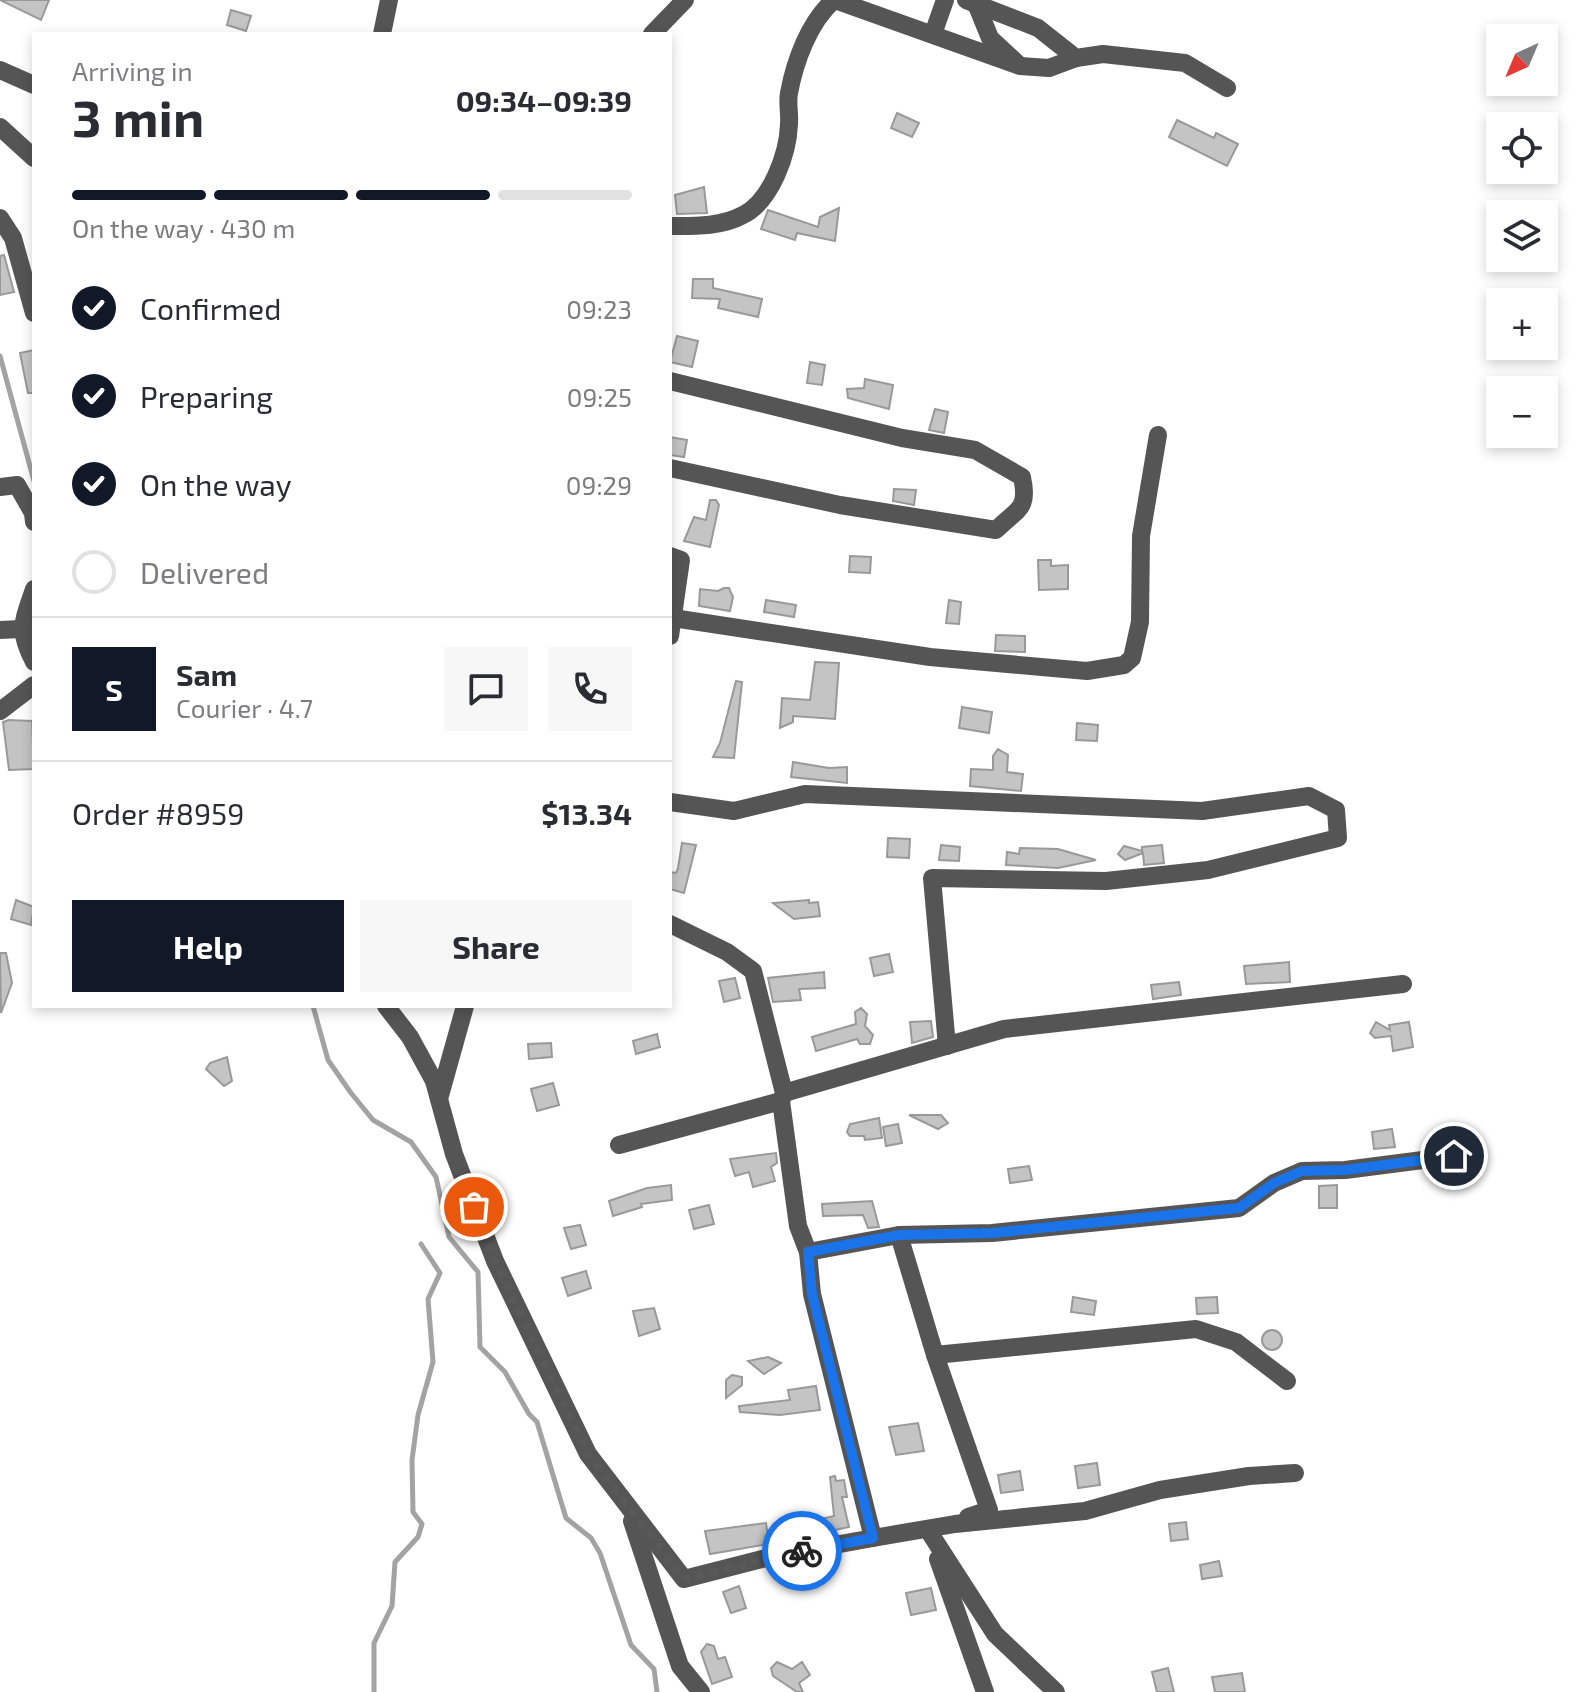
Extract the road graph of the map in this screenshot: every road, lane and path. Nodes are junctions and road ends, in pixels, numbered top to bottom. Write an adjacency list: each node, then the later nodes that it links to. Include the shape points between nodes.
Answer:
1 (389, 0): 6 (street)
2 (685, 0): 7 (street)
3 (834, 0): 8 (street); 17 (street, via 812,25 788,95 790,127 783,158 756,207 712,225)
4 (945, 0): 8 (street)
5 (971, 3): 9 (street, via 1038,28); 10 (street, via 990,38)
6 (382, 32)
7 (654, 32)
8 (933, 34): 10 (street)
9 (1076, 58): 10 (street, via 1049,68); 13 (street, via 1103,54 1185,63)
10 (1020, 66)
11 (0, 70): 12 (street)
12 (32, 84)
13 (1227, 88)
14 (0, 127): 15 (street)
15 (32, 156)
16 (0, 218): 18 (street, via 13,238)
17 (672, 226)
18 (32, 306)
19 (672, 381): 21 (street, via 902,438 975,450 1022,477 1025,495 1022,509 996,530 840,505)
20 (1158, 435): 26 (street, via 1141,536 1140,622 1132,658 1124,665 1087,671)
21 (672, 468)
22 (0, 487): 23 (street, via 17,485)
23 (32, 511)
24 (672, 557): 26 (street, via 681,560)
25 (32, 595): 27 (street)
26 (672, 627)
27 (21, 629): 28 (street); 29 (street)
28 (0, 630)
29 (32, 658)
30 (32, 687): 31 (street)
31 (0, 711)
32 (672, 802): 37 (street, via 734,811 805,794 1202,811 1309,796 1336,810 1338,838 1208,870 1106,881 932,878)
33 (672, 925): 38 (street, via 753,971)
34 (1403, 984): 37 (street, via 1004,1029)
35 (388, 1008): 39 (street, via 410,1037)
36 (464, 1008): 39 (street)
37 (947, 1046): 38 (street)
38 (783, 1097): 40 (street); 43 (street, via 798,1226)
39 (439, 1099): 47 (street, via 495,1261 588,1454)
40 (619, 1145)
41 (1454, 1156): 42 (street, via 1302,1171 1239,1208 992,1233)
42 (899, 1235): 43 (street); 44 (street)
43 (808, 1252): 49 (street, via 812,1294)
44 (935, 1355): 45 (street, via 1196,1329 1236,1342); 48 (street, via 989,1510)
45 (1287, 1381)
46 (1295, 1473): 48 (street, via 1160,1490 1085,1511)
47 (625, 1503): 49 (street, via 684,1579); 50 (street, via 680,1666)
48 (928, 1530): 49 (street); 51 (street); 52 (street, via 995,1634)
49 (873, 1538)
50 (701, 1692)
51 (985, 1692)
52 (1056, 1692)

